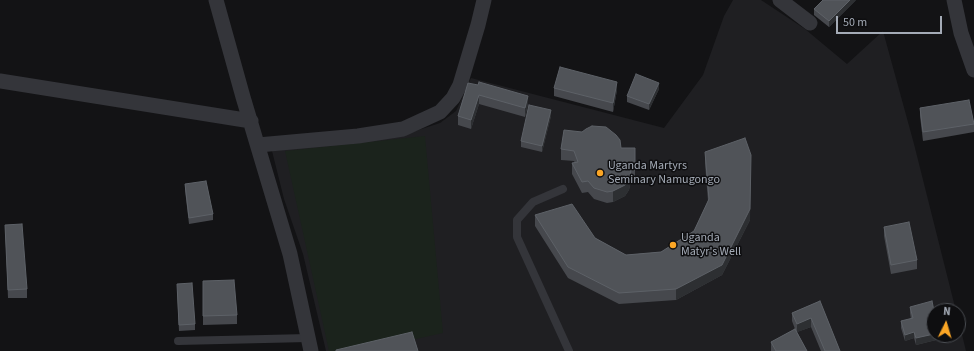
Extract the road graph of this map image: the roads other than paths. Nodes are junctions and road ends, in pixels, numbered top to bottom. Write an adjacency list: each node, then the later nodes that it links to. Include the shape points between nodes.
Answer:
1 (216, 0): 8 (street)
2 (484, 0): 9 (street, via 460,85 453,98 440,112 403,129 358,136)
3 (780, 0): 5 (street)
4 (954, 0): 6 (street, via 960,32)
5 (810, 23)
6 (974, 70)
7 (0, 81): 8 (street)
8 (251, 122): 9 (street)
9 (258, 145): 12 (street, via 290,254)
10 (563, 189): 13 (lane, via 533,202 517,220 517,237)
11 (178, 341): 12 (lane)
12 (309, 345)
13 (569, 351)

